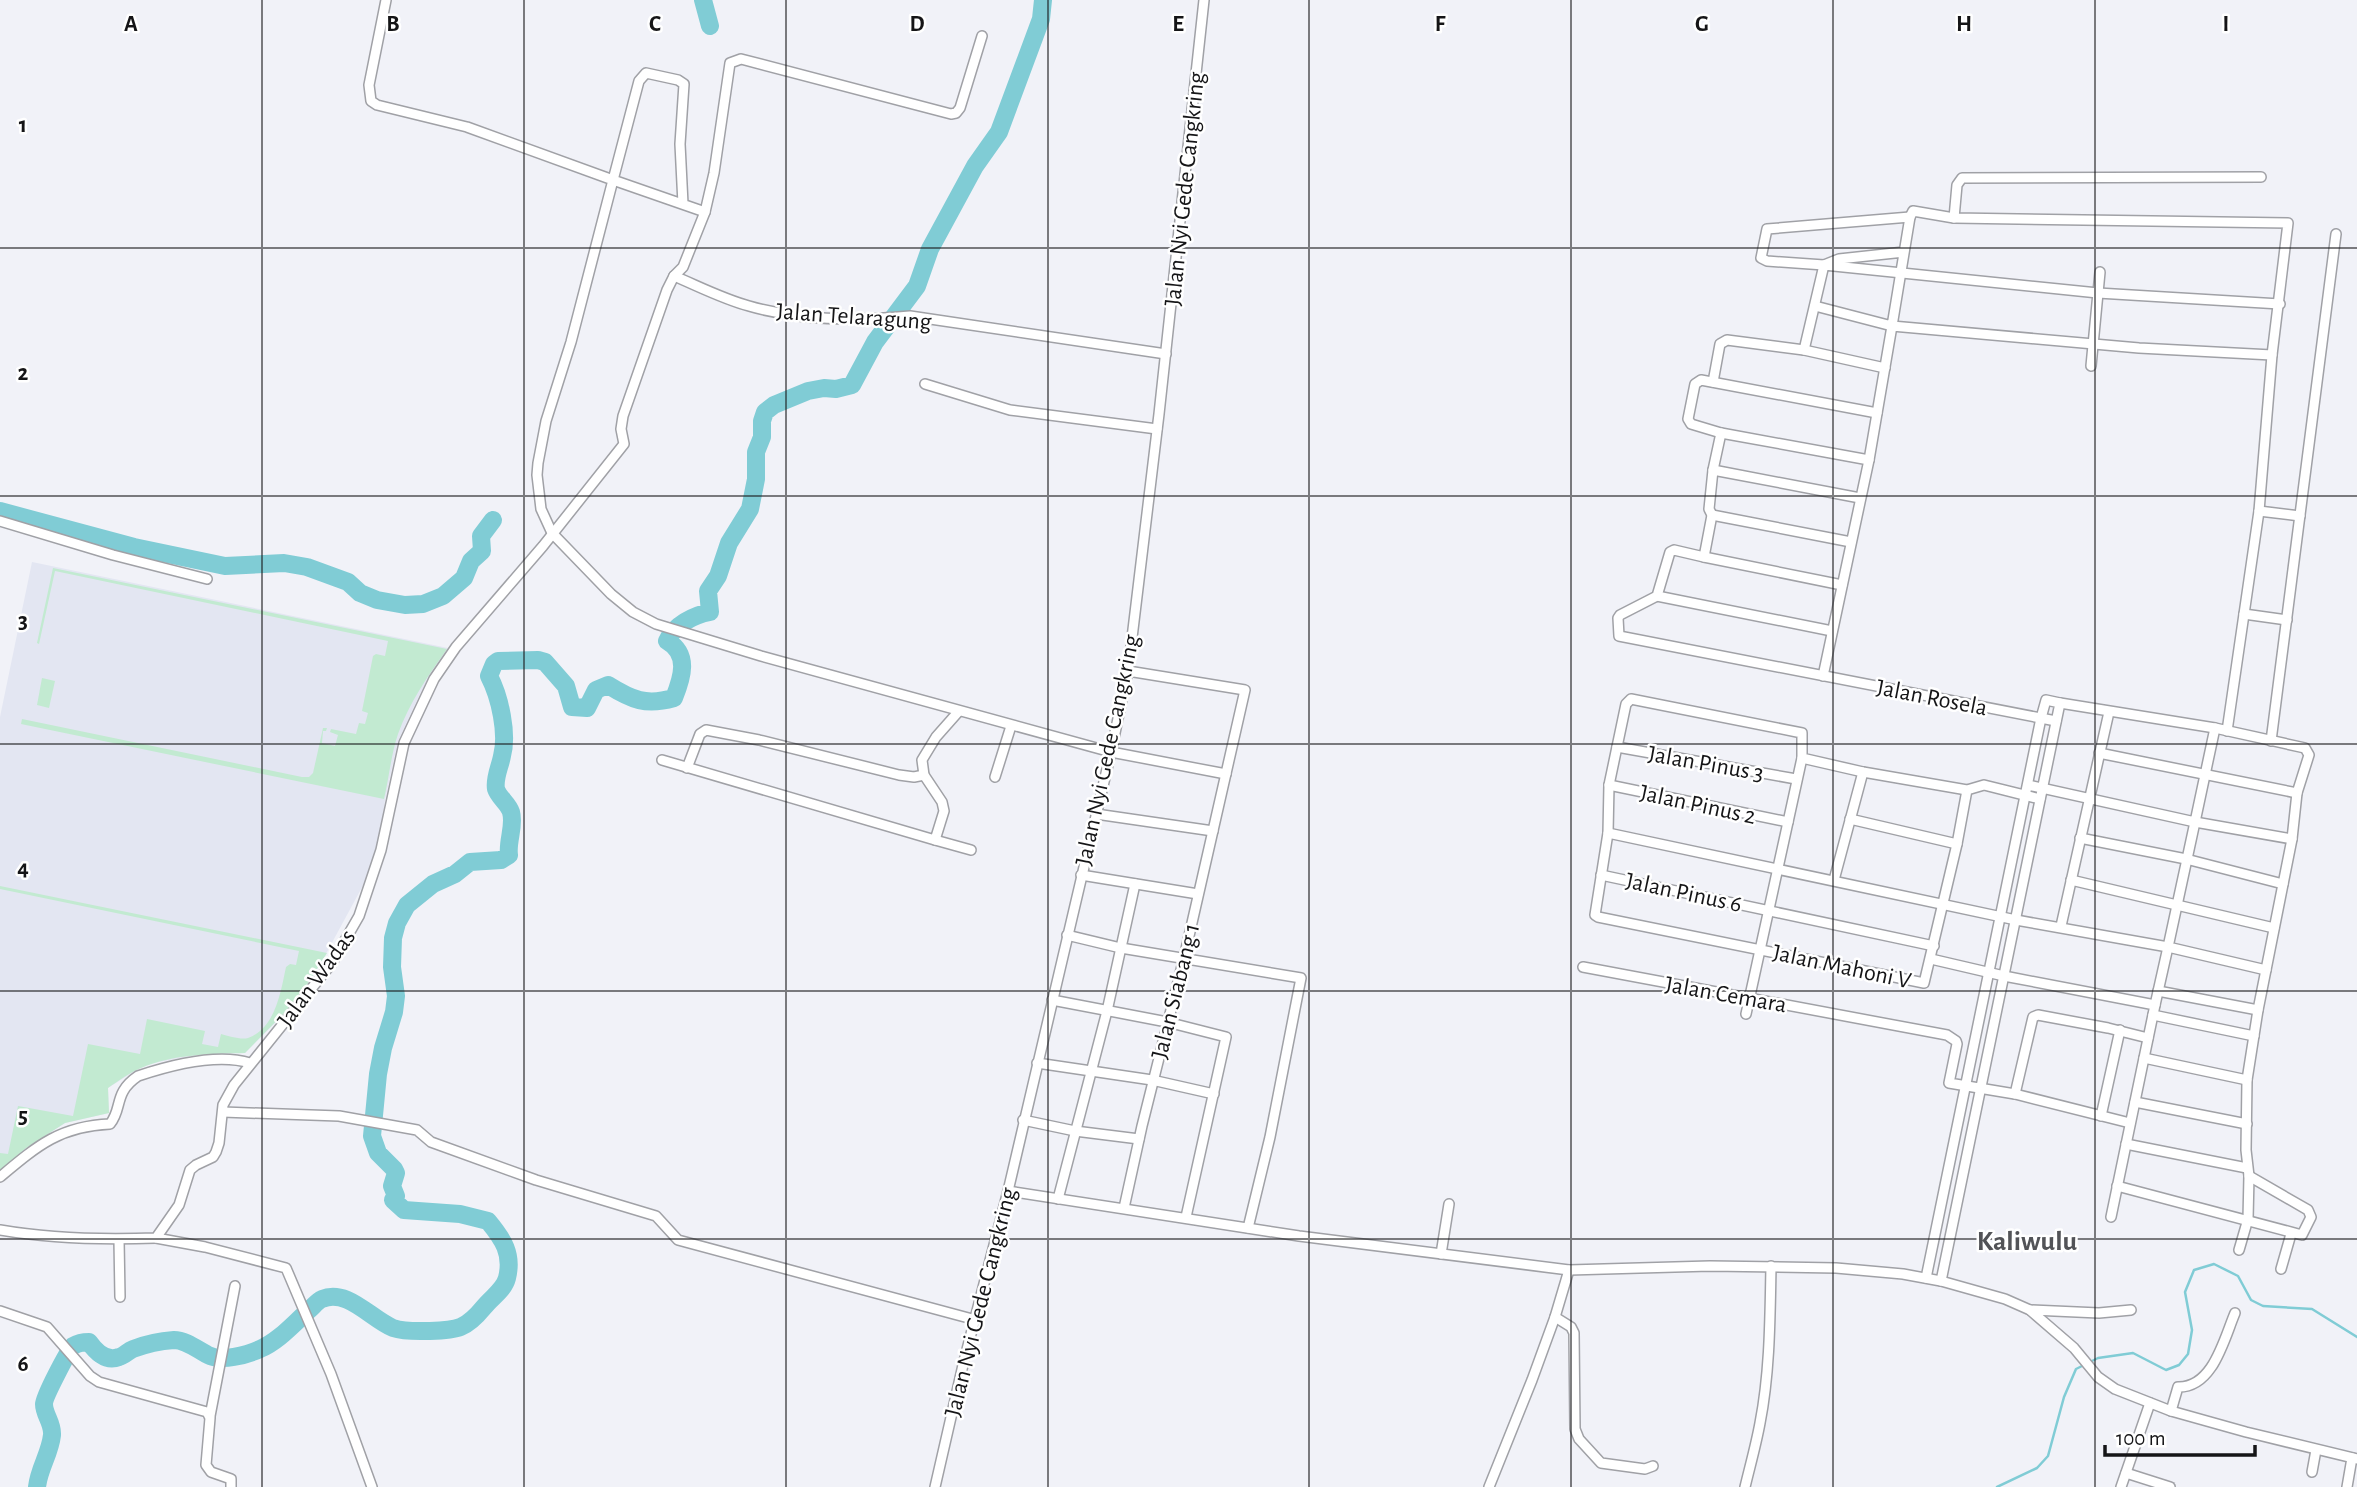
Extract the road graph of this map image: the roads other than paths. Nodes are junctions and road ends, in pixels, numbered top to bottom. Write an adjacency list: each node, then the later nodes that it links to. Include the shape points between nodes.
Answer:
1 (386, 0): 5 (street, via 369,85 377,105 467,127)
2 (1204, 0): 22 (street, Jalan Nyi Gede Cangkring)
3 (982, 36): 7 (street, Jalan Wadas, via 960,108 951,114 741,59 732,61)
4 (2261, 177): 9 (street, via 1962,177)
5 (613, 180): 6 (street); 6 (street, via 640,78 652,73 678,80 684,84); 38 (street, via 538,463 538,496)
6 (683, 204): 7 (street)
7 (705, 212): 15 (street, Jalan Wadas)
8 (1910, 217): 9 (street, via 1913,211); 11 (street); 12 (street, via 1771,227 1765,232 1763,260)
9 (1954, 218): 17 (street, via 2288,223)
10 (2336, 234): 36 (street)
11 (1904, 252): 12 (street, via 1839,258); 14 (street)
12 (1824, 265): 14 (street); 18 (street)
13 (2100, 272): 16 (street)
14 (1901, 274): 16 (street); 19 (street)
15 (674, 276): 22 (street, Jalan Telaragung, via 772,312 877,319 910,316); 38 (street, Jalan Wadas, via 623,416 624,444)
16 (2098, 293): 17 (street); 20 (street)
17 (2280, 304): 23 (street)
18 (1815, 306): 19 (street); 21 (street)
19 (1892, 326): 20 (street); 25 (street)
20 (2093, 344): 23 (street); 24 (street)
21 (1804, 350): 25 (street); 26 (street, via 1723,341)
22 (1166, 354): 29 (street, Jalan Nyi Gede Cangkring)
23 (2272, 355): 34 (street)
24 (2091, 366)
25 (1885, 368): 28 (street)
26 (1713, 382): 28 (street); 30 (street, via 1695,384 1689,422)
27 (925, 384): 29 (street, via 1010,410)
28 (1877, 413): 31 (street)
29 (1157, 429): 47 (street, Jalan Nyi Gede Cangkring)
30 (1721, 433): 31 (street); 32 (street)
31 (1869, 460): 33 (street)
32 (1713, 470): 33 (street); 35 (street)
33 (1860, 498): 39 (street)
34 (2259, 511): 36 (street); 44 (street)
35 (1712, 515): 39 (street); 40 (street)
36 (2300, 516): 45 (street)
37 (0, 521): 41 (street)
38 (552, 533): 50 (street, via 611,594 656,624); 128 (street, Jalan Wadas, via 435,679 404,743 382,849 359,916 332,963)
39 (1851, 542): 42 (street)
40 (1704, 557): 42 (street); 43 (street, via 1671,552)
41 (207, 579)
42 (1842, 585): 46 (street)
43 (1657, 596): 46 (street); 48 (street, Jalan Rosela, via 1620,615 1619,636)
44 (2244, 614): 45 (street); 56 (street)
45 (2287, 620): 57 (street)
46 (1832, 631): 48 (street)
47 (1128, 671): 59 (street, Jalan Nyi Gede Cangkring); 65 (street, Jalan Siabang 1, via 1245,690)
48 (1823, 676): 52 (street, Jalan Rosela)
49 (2060, 703): 51 (street); 52 (street, via 2046,700); 53 (street)
50 (959, 711): 54 (street); 66 (street, via 925,753)
51 (2109, 712): 55 (street); 60 (street)
52 (2041, 718): 53 (street, Jalan Rosela); 71 (street)
53 (2056, 720): 72 (street)
54 (1011, 726): 59 (street); 68 (street)
55 (2215, 728): 56 (street); 67 (street)
56 (2227, 731): 57 (street)
57 (2271, 741): 74 (street, via 2308,751)
58 (1617, 747): 61 (street, via 1631,699 1802,733); 69 (street, Jalan Pinus 3); 70 (street)
59 (1111, 752): 65 (street); 78 (street, Jalan Nyi Gede Cangkring)
60 (2099, 752): 67 (street); 76 (street)
61 (1802, 758): 64 (street); 69 (street)
62 (662, 760): 63 (street)
63 (687, 768): 66 (street, via 700,734 706,730 899,775); 85 (street)
64 (1863, 772): 73 (street); 79 (street)
65 (1226, 774): 82 (street, Jalan Siabang 1)
66 (924, 775): 85 (street, via 944,811)
67 (2205, 775): 74 (street); 81 (street)
68 (995, 777)
69 (1796, 779): 80 (street)
70 (1609, 785): 80 (street, Jalan Pinus 2); 83 (street)
71 (2028, 785): 72 (street); 75 (street)
72 (2043, 788): 76 (street); 77 (street)
73 (1967, 790): 75 (street, via 1984,785); 87 (street)
74 (2297, 793): 86 (street)
75 (2025, 796): 77 (street); 101 (street)
76 (2088, 798): 81 (street); 84 (street)
77 (2040, 799): 102 (street)
78 (1096, 814): 82 (street); 91 (street, Jalan Nyi Gede Cangkring)
79 (1850, 818): 87 (street); 93 (street)
80 (1788, 822): 90 (street)
81 (2195, 822): 86 (street); 89 (street)
82 (1213, 831): 97 (street, Jalan Siabang 1)
83 (1608, 832): 90 (street); 92 (street)
84 (2080, 838): 89 (street); 94 (street)
85 (934, 839): 88 (street)
86 (2292, 839): 96 (street)
87 (1957, 844): 98 (street)
88 (971, 850)
89 (2186, 859): 96 (street); 99 (street)
90 (1777, 868): 93 (street); 100 (street)
91 (1081, 875): 95 (street); 105 (street, Jalan Nyi Gede Cangkring)
92 (1601, 875): 100 (street, Jalan Pinus 6); 109 (street, Jalan Mahoni V, via 1598,917)
93 (1834, 880): 98 (street)
94 (2071, 880): 99 (street); 103 (street)
95 (1135, 884): 97 (street); 108 (street)
96 (2283, 884): 104 (street)
97 (1198, 894): 110 (street, Jalan Siabang 1)
98 (1944, 903): 101 (street); 106 (street)
99 (2177, 905): 104 (street); 107 (street)
100 (1768, 910): 106 (street, Jalan Pinus 6); 109 (street)
101 (2000, 916): 102 (street); 114 (street)
102 (2016, 920): 103 (street); 115 (street)
103 (2062, 926): 107 (street)
104 (2274, 928): 113 (street)
105 (1067, 935): 108 (street); 118 (street, Jalan Nyi Gede Cangkring)
106 (1934, 946): 111 (street)
107 (2168, 947): 113 (street); 116 (street)
108 (1121, 948): 110 (street); 121 (street)
109 (1761, 949): 111 (street, Jalan Mahoni V, via 1924,983); 117 (street)
110 (1184, 958): 123 (street, Jalan Siabang 1); 156 (street, via 1302,980)
111 (1931, 959): 114 (street)
112 (1583, 967): 117 (street, Jalan Cemara)
113 (2266, 970): 120 (street)
114 (1988, 971): 115 (street); 133 (street)
115 (2004, 976): 119 (street); 134 (street)
116 (2158, 991): 119 (street); 120 (street)
117 (1751, 998): 122 (street); 133 (street, Jalan Cemara, via 1947,1035 1957,1044 1949,1083)
118 (1052, 1000): 121 (street); 129 (street, Jalan Nyi Gede Cangkring)
119 (2154, 1010): 125 (street); 126 (street)
120 (2258, 1010): 125 (street)
121 (1107, 1011): 123 (street); 130 (street)
122 (1746, 1014)
123 (1167, 1022): 131 (street, Jalan Siabang 1); 135 (street, via 1226,1037)
124 (2120, 1030): 126 (street); 136 (street, via 2033,1017); 139 (street)
125 (2254, 1036): 132 (street)
126 (2148, 1038): 127 (street)
127 (2144, 1058): 132 (street); 137 (street)
128 (250, 1063): 138 (street, Jalan Wadas, via 227,1097); 147 (street, via 194,1063 138,1076 119,1097 110,1124 61,1133)
129 (1037, 1063): 130 (street); 140 (street, Jalan Nyi Gede Cangkring)
130 (1091, 1071): 131 (street); 143 (street)
131 (1152, 1080): 135 (street); 144 (street, Jalan Siabang 1)
132 (2247, 1080): 142 (street)
133 (1965, 1086): 134 (street); 166 (street)
134 (1980, 1088): 136 (street); 167 (street)
135 (1214, 1094): 153 (street)
136 (2015, 1094): 139 (street)
137 (2135, 1102): 141 (street); 142 (street)
138 (223, 1112): 159 (street, Jalan Wadas, via 216,1152 190,1170 179,1205); 175 (street, via 339,1116 417,1130 431,1142 536,1180 656,1216 678,1240 692,1245)
139 (2101, 1115): 141 (street)
140 (1024, 1120): 143 (street); 149 (street, Jalan Nyi Gede Cangkring)
141 (2130, 1124): 145 (street)
142 (2247, 1124): 146 (street)
143 (1075, 1130): 144 (street); 150 (street)
144 (1139, 1139): 152 (street, Jalan Siabang 1)
145 (2126, 1144): 146 (street); 148 (street)
146 (2248, 1172): 155 (street); 158 (street, via 2311,1214 2304,1233)
147 (0, 1177)
148 (2117, 1186): 154 (street); 155 (street)
149 (1008, 1191): 150 (street); 175 (street, Jalan Nyi Gede Cangkring)
150 (1058, 1199): 152 (street)
151 (1449, 1204): 162 (street)
152 (1125, 1208): 153 (street)
153 (1186, 1217): 156 (street)
154 (2110, 1217)
155 (2248, 1219): 158 (street); 161 (street)
156 (1248, 1227): 162 (street)
157 (0, 1230): 160 (street)
158 (2291, 1234): 164 (street)
159 (156, 1238): 160 (street); 185 (street, via 283,1266 308,1318)
160 (119, 1240): 169 (street)
161 (2239, 1250)
162 (1441, 1254): 165 (street)
163 (1771, 1266): 165 (street); 166 (street); 188 (street, via 1765,1387)
164 (2281, 1269)
165 (1569, 1270): 174 (street)
166 (1926, 1278): 167 (street)
167 (1941, 1281): 170 (street)
168 (235, 1286): 178 (street)
169 (120, 1297)
170 (2030, 1310): 171 (street); 176 (street, via 2074,1348 2098,1377)
171 (2131, 1310)
172 (0, 1311): 178 (street, via 47,1327 99,1382 203,1410)
173 (2235, 1313): 177 (street, via 2202,1381 2178,1387)
174 (1555, 1317): 181 (street, via 1571,1326 1574,1334 1575,1429 1579,1439 1601,1463 1644,1469); 187 (street)
175 (976, 1320): 186 (street, Jalan Nyi Gede Cangkring)
176 (2150, 1403): 177 (street); 183 (street)
177 (2171, 1411): 179 (street)
178 (210, 1418): 184 (street, via 206,1465 211,1472 231,1479)
179 (2316, 1450): 180 (street); 182 (street)
180 (2355, 1458): 191 (street)
181 (1653, 1466)
182 (2312, 1472)
183 (2126, 1473): 189 (street); 190 (street)
184 (231, 1487)
185 (372, 1487)
186 (935, 1487)
187 (1489, 1487)
188 (1745, 1487)
189 (2121, 1487)
190 (2170, 1487)
191 (2347, 1487)

